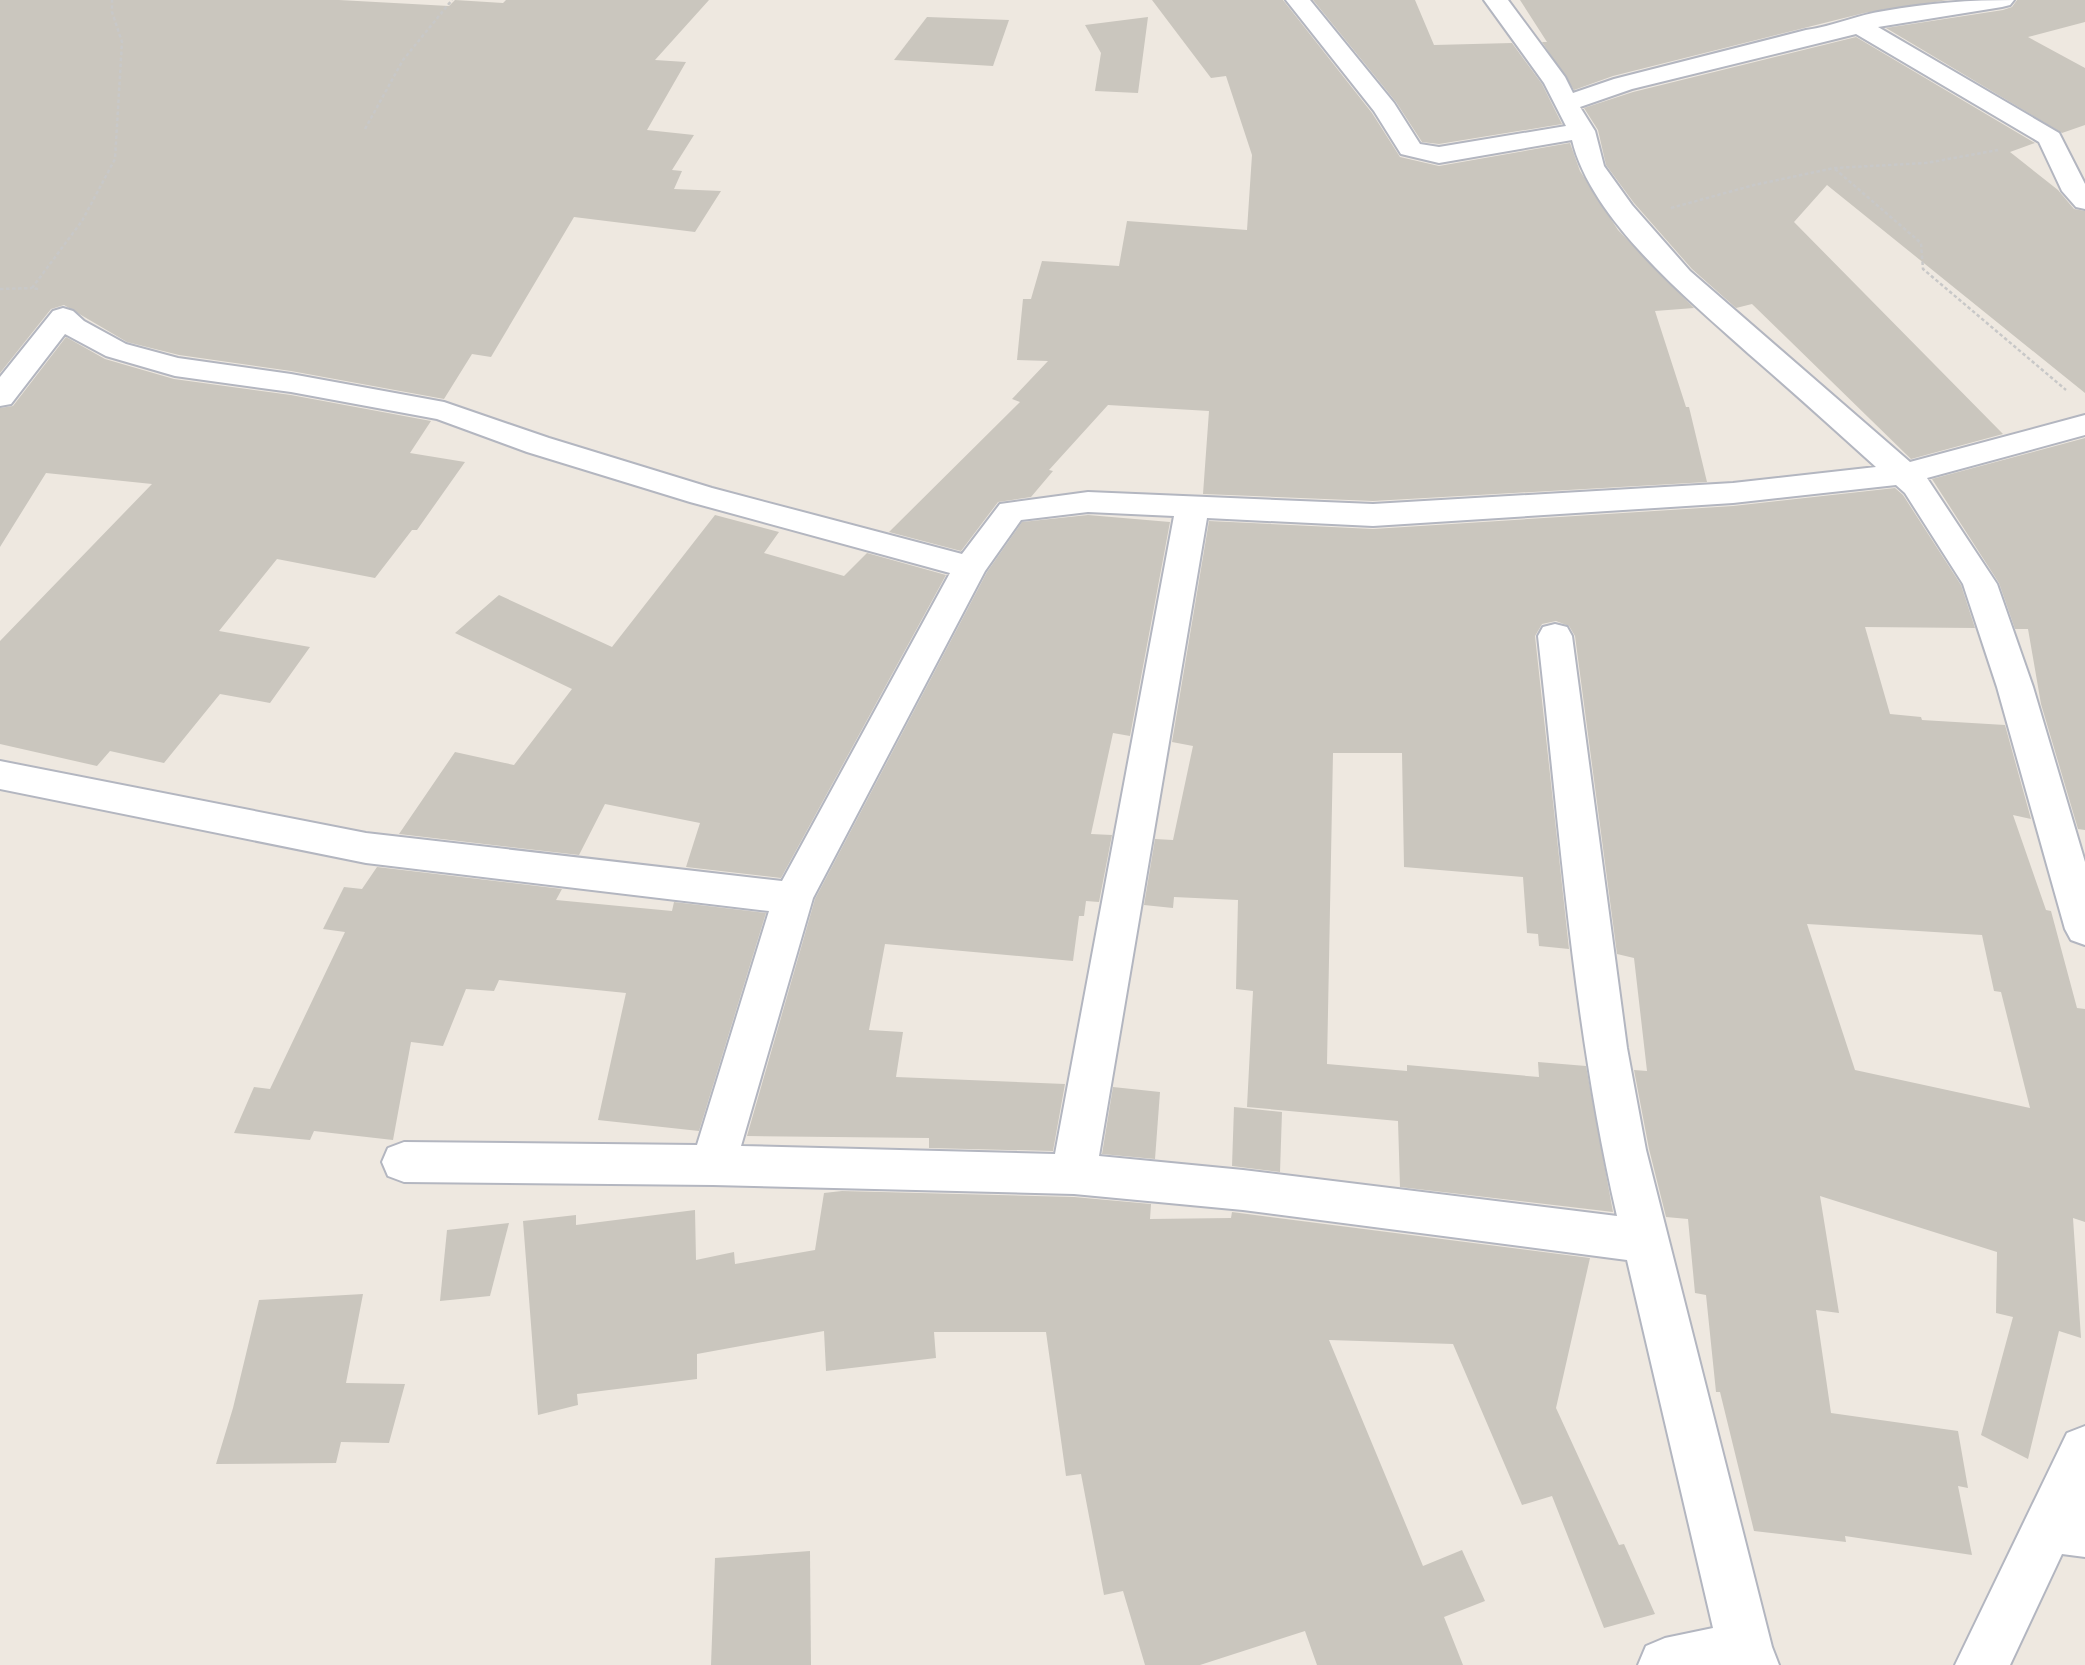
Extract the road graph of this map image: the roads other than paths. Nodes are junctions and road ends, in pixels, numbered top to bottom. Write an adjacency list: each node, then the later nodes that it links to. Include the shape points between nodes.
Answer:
1 (1298, 0): 6 (street, via 1385,108 1410,149 1439,155)
2 (1496, 0): 5 (street, via 1556,82)
3 (2002, 0): 4 (street)
4 (1857, 25): 5 (street, via 1636,80); 7 (street, via 2050,138 2075,191)
5 (1564, 104): 6 (street)
6 (1582, 131): 10 (street, via 1591,166 1629,220 1680,277)
7 (2085, 201)
8 (0, 397): 12 (street, via 63,317 116,350 175,367 444,411 701,495)
9 (2080, 412): 10 (street)
10 (1904, 474): 11 (street, via 1733,493 1373,515); 16 (street, via 1917,486 1980,584)
11 (1192, 508): 12 (street, via 1088,502 1011,511); 19 (street)
12 (971, 567): 15 (street)
13 (1555, 636): 20 (street, via 1606,1048)
14 (0, 775): 15 (street, via 366,848)
15 (793, 898): 18 (street)
16 (2085, 929)
17 (404, 1162): 18 (street)
18 (713, 1164): 19 (street)
19 (1074, 1174): 20 (street, via 1243,1190)
20 (1646, 1241): 23 (street)
21 (2085, 1451): 22 (street)
22 (2067, 1529): 25 (street)
23 (1748, 1656): 24 (street)
24 (1665, 1665)
25 (1982, 1665)

